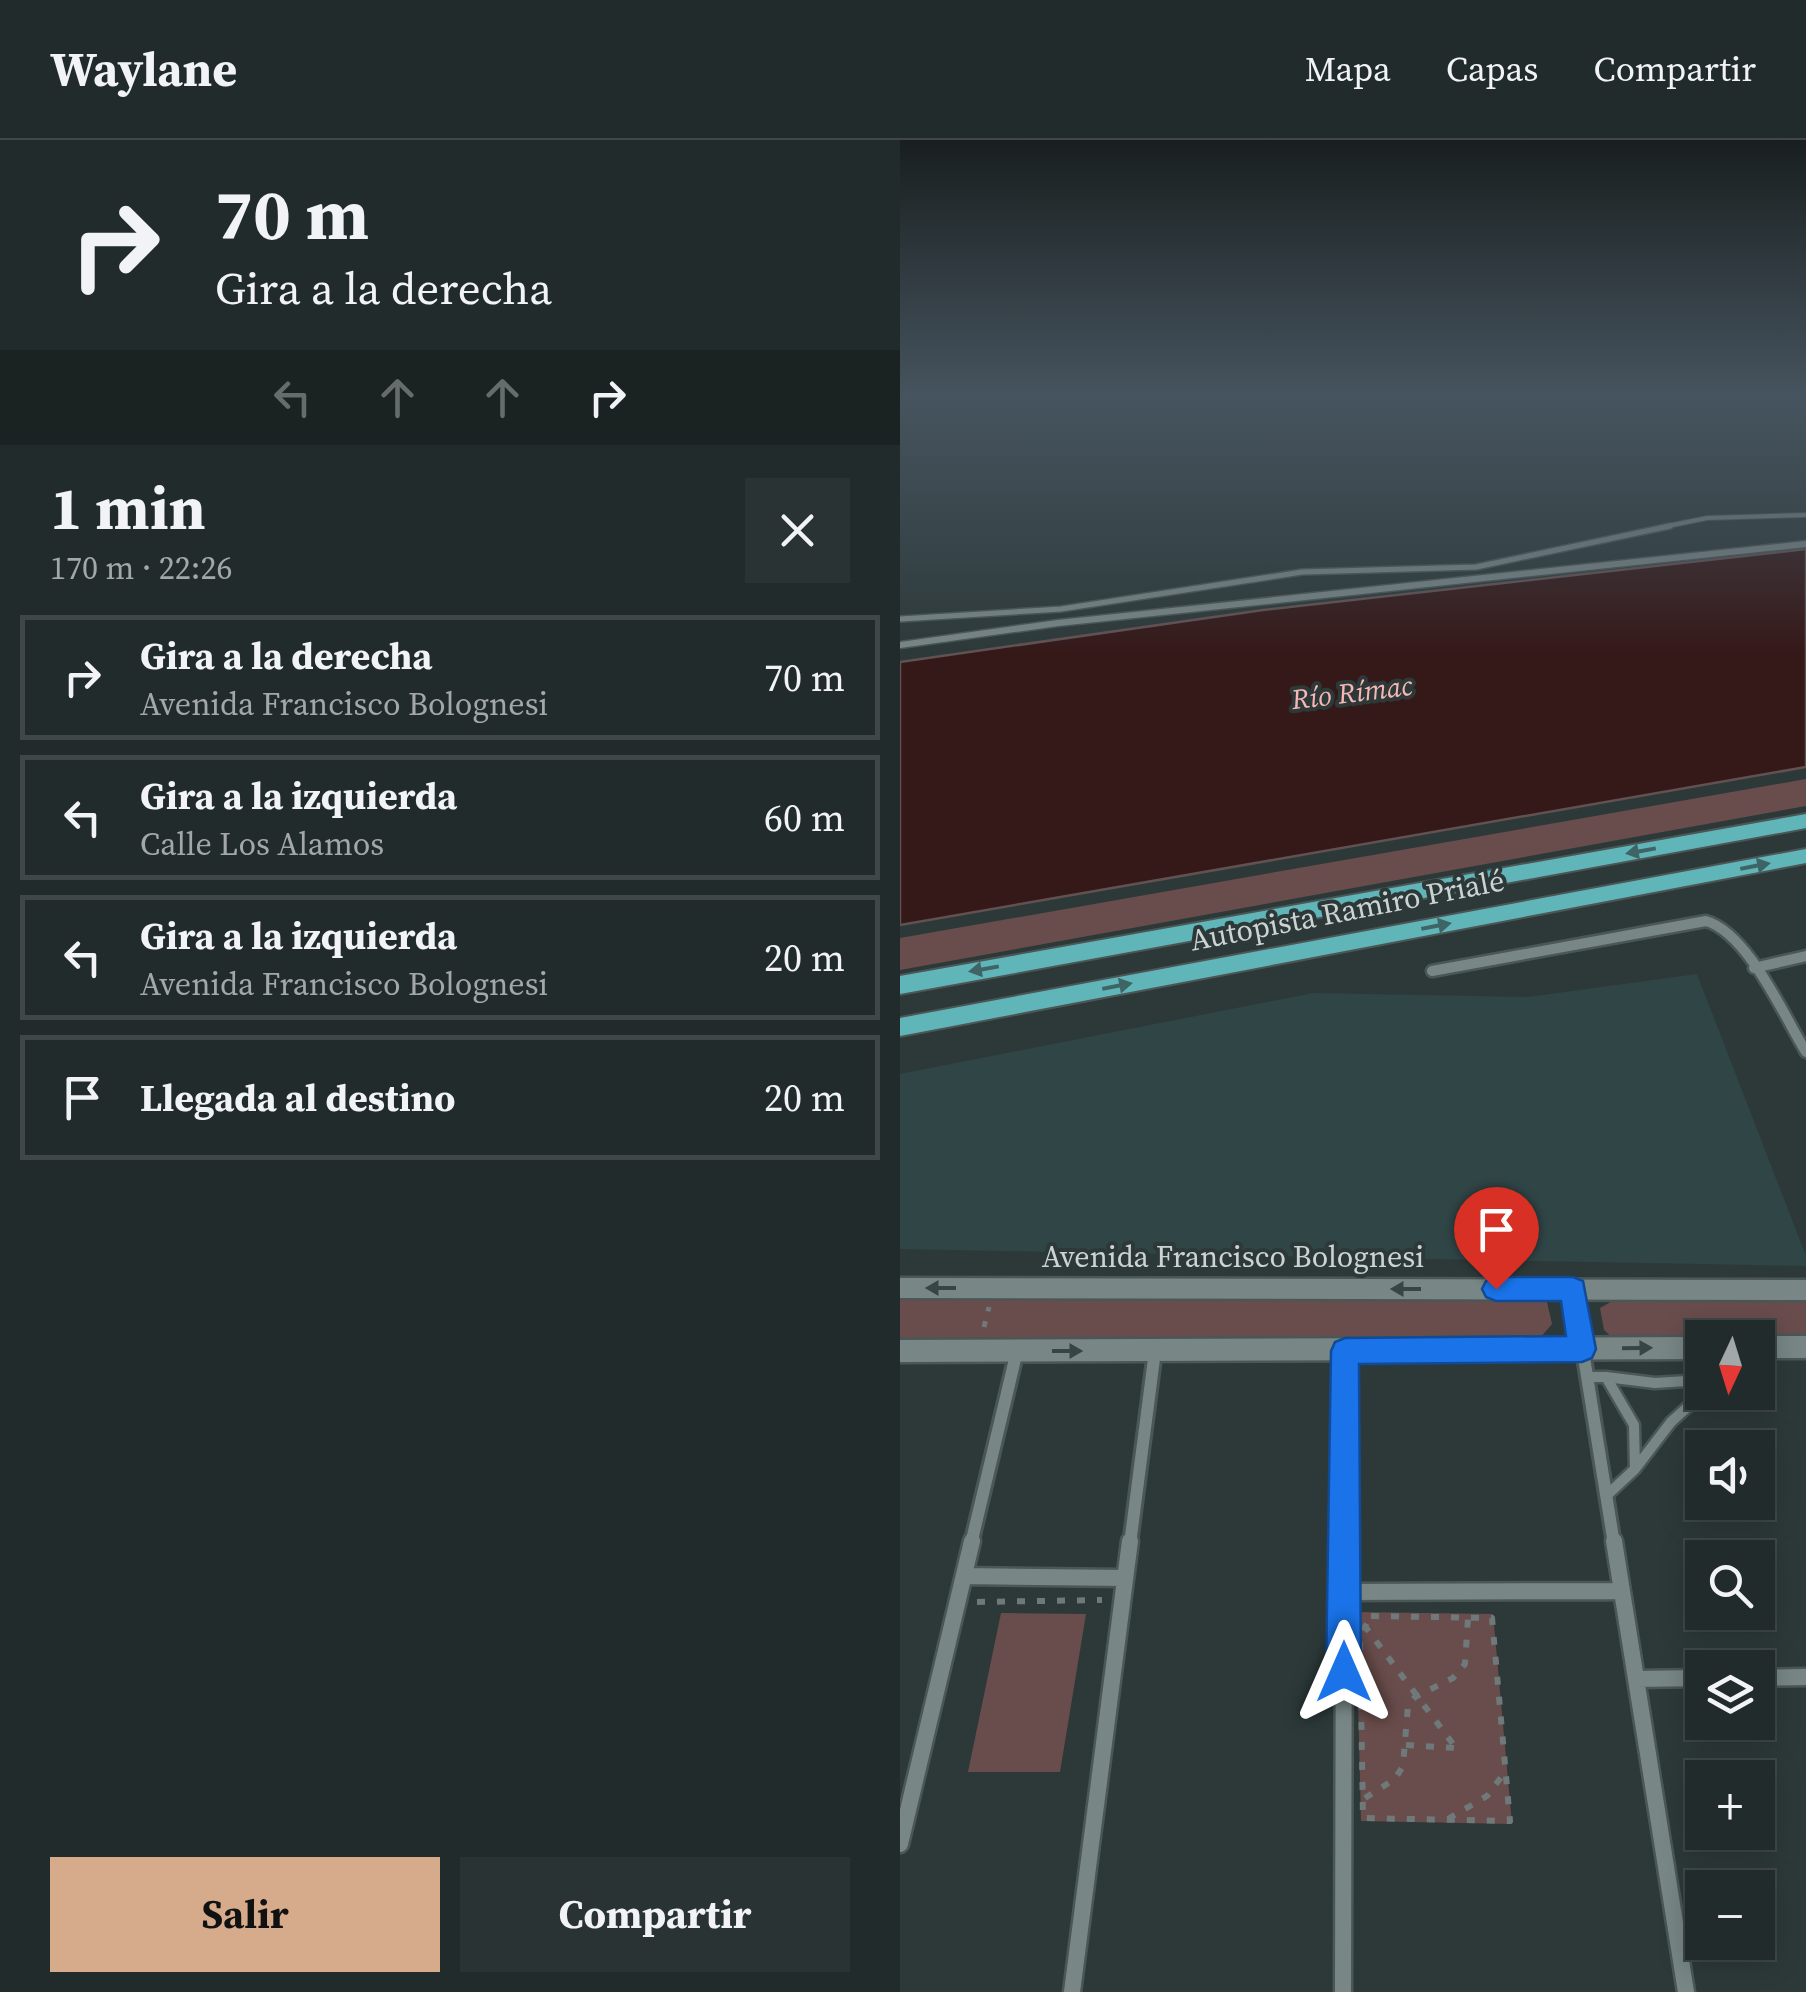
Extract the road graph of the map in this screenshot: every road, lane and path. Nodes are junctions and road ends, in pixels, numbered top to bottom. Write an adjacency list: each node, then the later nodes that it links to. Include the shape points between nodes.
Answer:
1 (1806, 515): 3 (lane, via 1707,518 1476,568 1314,570 1058,609)
2 (1806, 544): 4 (street)
3 (900, 619)
4 (900, 645)
5 (1806, 821): 10 (highway, Autopista Ramiro Prialé, one-way to 10)
6 (1806, 856): 11 (highway, Autopista Ramiro Prialé, one-way to 6)
7 (1806, 956): 8 (street)
8 (1754, 968): 9 (street, via 1722,928 1700,920); 12 (street)
9 (1432, 971)
10 (900, 985)
11 (900, 1027)
12 (1806, 1052)
13 (900, 1288): 14 (main road, Avenida Francisco Bolognesi, one-way to 13)
14 (994, 1288): 15 (main road, Avenida Francisco Bolognesi, one-way to 14); 22 (path)
15 (1573, 1289): 16 (main road, Avenida Francisco Bolognesi); 20 (street)
16 (1806, 1290)
17 (1806, 1347): 19 (main road)
18 (1685, 1348): 20 (main road, one-way to 18)
19 (1775, 1348)
20 (1582, 1349): 25 (main road); 27 (street)
21 (900, 1351): 22 (main road)
22 (978, 1351): 23 (main road)
23 (1017, 1351): 24 (main road, one-way to 24); 32 (street)
24 (1155, 1351): 25 (main road); 33 (street)
25 (1345, 1351): 35 (street)
26 (1606, 1376): 27 (lane); 28 (lane); 30 (lane, via 1634,1425)
27 (1586, 1377): 31 (street)
28 (1685, 1381)
29 (1685, 1409): 30 (lane)
30 (1635, 1470): 31 (lane)
31 (1606, 1496): 34 (street)
32 (964, 1576): 33 (street); 49 (street)
33 (1126, 1578): 50 (street)
34 (1622, 1591): 35 (street); 43 (street)
35 (1344, 1592): 51 (street)
36 (1107, 1600): 37 (path)
37 (973, 1602)
38 (1468, 1618): 39 (path, via 1370,1616); 44 (path, via 1465,1664 1453,1678); 46 (path, via 1492,1618)
39 (1364, 1625): 44 (path); 47 (path)
40 (1806, 1677): 42 (street)
41 (1685, 1678): 43 (street)
42 (1775, 1678)
43 (1636, 1679): 52 (street)
44 (1415, 1697): 45 (path, via 1408,1706); 45 (path, via 1456,1748)
45 (1405, 1745): 47 (path, via 1395,1779)
46 (1505, 1772): 48 (path, via 1487,1796); 48 (path, via 1510,1821)
47 (1363, 1800): 48 (path, via 1363,1818)
48 (1448, 1820)
49 (900, 1844)
50 (1072, 1992)
51 (1343, 1992)
52 (1686, 1992)

